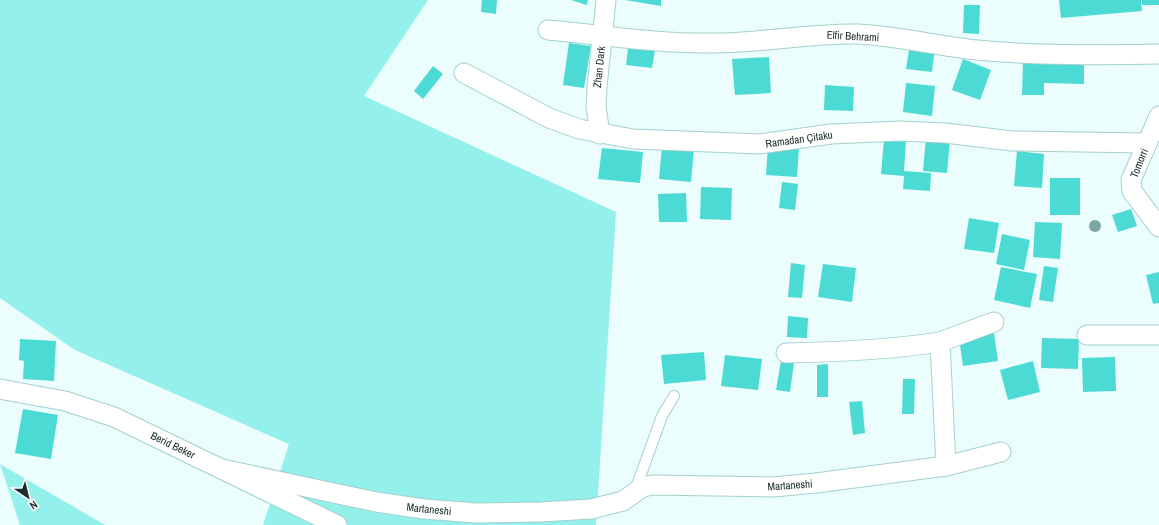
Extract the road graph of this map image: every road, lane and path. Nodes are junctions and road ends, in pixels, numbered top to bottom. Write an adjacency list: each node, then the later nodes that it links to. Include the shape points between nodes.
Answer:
1 (606, 0): 3 (street, Zhan Dark)
2 (548, 30): 3 (street, Elfir Behrami)
3 (603, 35): 4 (street, Elfir Behrami, via 662,42 713,44 754,43 826,34 860,34 976,50 1065,55); 7 (street, Zhan Dark, via 596,107)
4 (1159, 54)
5 (464, 73): 7 (street, Ramadan Çitaku, via 549,118)
6 (1159, 116): 8 (street, Tomorri)
7 (600, 134): 8 (street, Ramadan Çitaku, via 633,139 760,144 831,134 900,131 945,133 1012,141)
8 (1147, 143): 9 (street, Tomorri, via 1131,180 1132,191)
9 (1159, 227)
10 (994, 322): 13 (street)
11 (1087, 335): 12 (street)
12 (1159, 335)
13 (940, 342): 14 (street, via 858,352); 18 (street)
14 (786, 353)
15 (0, 389): 19 (street, Berid Beker, via 65,401 114,417)
16 (674, 396): 20 (lane, via 662,416)
17 (1001, 452): 18 (street, Martaneshi)
18 (946, 466): 20 (street, Martaneshi, via 774,487 652,485)
19 (222, 469): 20 (street, Martaneshi, via 376,502 476,513 591,509 623,501); 21 (street, Berid Beker)
20 (635, 492)
21 (337, 525)

